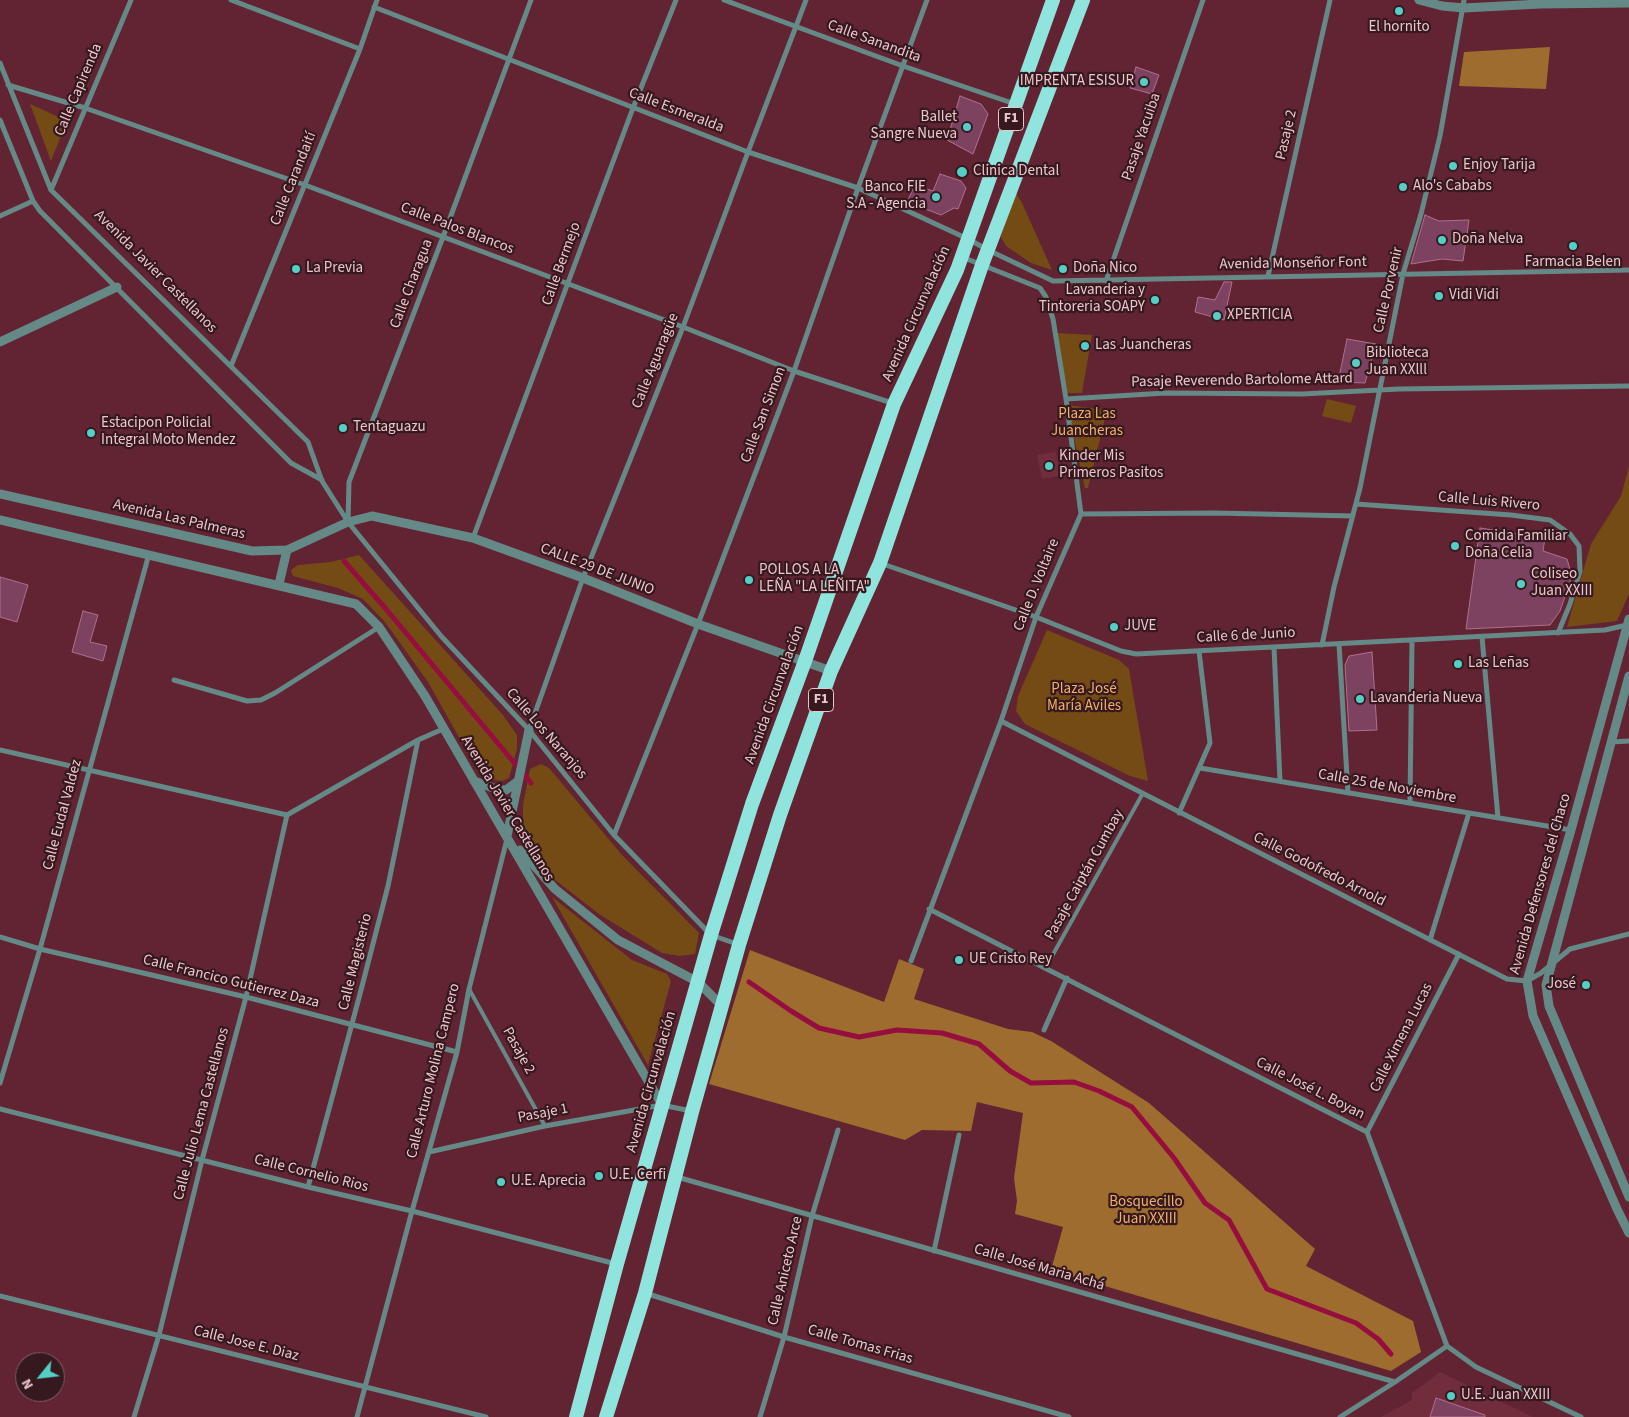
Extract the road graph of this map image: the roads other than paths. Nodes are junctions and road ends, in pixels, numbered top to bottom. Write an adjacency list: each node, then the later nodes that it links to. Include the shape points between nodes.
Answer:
1 (131, 0): 24 (street, Calle Capirenda)
2 (231, 0): 18 (street)
3 (377, 0): 16 (street, Calle Carandaití)
4 (531, 0): 19 (street, Calle Charagua)
5 (676, 0): 25 (street, Calle Bermejo)
6 (724, 0): 17 (street, Calle Sanandita)
7 (806, 0): 17 (street, Calle Aguaragüe)
8 (927, 0): 21 (street, Calle San Simon)
9 (1053, 0): 23 (highway, Avenida Circunvalación / F1)
10 (1083, 0): 35 (highway, F1)
11 (1203, 0): 41 (street, Pasaje Yacuiba)
12 (1330, 0): 40 (street, Pasaje 2)
13 (1419, 0): 15 (street, via 1442,6)
14 (1629, 3): 15 (street)
15 (1464, 4): 39 (street, Calle Porvenir, via 1440,136)
16 (374, 7): 18 (street, Calle Carandaití); 19 (street, Calle Esmeralda)
17 (796, 27): 21 (street, Calle Sanandita); 27 (street, Calle Aguaragüe)
18 (360, 49): 28 (street, Calle Carandaití)
19 (508, 59): 25 (street, Calle Esmeralda); 33 (street, Calle Charagua)
20 (0, 63): 22 (street, Avenida Javier Castellanos)
21 (904, 66): 23 (street, Calle Sanandita); 29 (street, Calle San Simon)
22 (8, 85): 24 (street, Calle Palos Blancos); 30 (street, Avenida Javier Castellanos)
23 (1017, 104): 34 (highway, Avenida Circunvalación / F1)
24 (85, 108): 28 (street, Calle Palos Blancos); 30 (street, Calle Capirenda)
25 (633, 108): 27 (street, Calle Esmeralda); 42 (street, Calle Bermejo)
26 (0, 120): 31 (street, Avenida Javier Castellanos)
27 (748, 152): 29 (street, Calle Esmeralda); 44 (street, Calle Aguaragüe)
28 (306, 186): 33 (street, Calle Palos Blancos); 46 (street, Calle Carandaití)
29 (858, 188): 34 (street, Calle Esmeralda); 47 (street, Calle San Simon)
30 (51, 190): 46 (street, Avenida Javier Castellanos)
31 (33, 201): 32 (street); 43 (street, Avenida Javier Castellanos)
32 (0, 216)
33 (444, 237): 42 (street, Calle Palos Blancos); 58 (street, Calle Charagua, via 349,482)
34 (968, 239): 35 (street, Avenida Monseñor Font); 36 (highway, Avenida Circunvalación / F1)
35 (988, 250): 37 (highway, F1); 41 (street, Avenida Monseñor Font, via 1053,281)
36 (962, 257): 37 (street); 51 (highway, Avenida Circunvalación / F1)
37 (982, 265): 50 (street, via 1040,288 1046,297); 62 (highway, F1)
38 (1629, 270): 39 (street, Avenida Monseñor Font)
39 (1403, 274): 40 (street, Avenida Monseñor Font); 49 (street, Calle Porvenir)
40 (1268, 276): 41 (street, Avenida Monseñor Font)
41 (1106, 281)
42 (568, 284): 44 (street, Calle Palos Blancos); 59 (street, Calle Bermejo)
43 (117, 288): 45 (street); 52 (street, Avenida Javier Castellanos, via 290,463)
44 (684, 327): 47 (street, Calle Palos Blancos); 63 (street, Calle Aguaragüe)
45 (0, 342)
46 (231, 366): 52 (street, Avenida Javier Castellanos, via 308,442)
47 (794, 371): 51 (street, Calle Palos Blancos); 67 (street, Calle San Simon)
48 (1629, 386): 49 (street, Pasaje Reverendo Bartolome Attard)
49 (1379, 391): 50 (street, Pasaje Reverendo Bartolome Attard); 54 (street, Calle Porvenir)
50 (1066, 399): 55 (street)
51 (894, 404): 76 (highway, Avenida Circunvalación / F1)
52 (322, 481): 58 (street, Avenida Javier Castellanos)
53 (0, 494): 60 (street, Avenida Las Palmeras, via 252,550)
54 (1356, 504): 56 (street, Calle Porvenir); 69 (street, Calle Luis Rivero, via 1550,520 1570,534 1579,546 1580,571)
55 (1081, 514): 56 (street); 65 (street, Calle D. Voltaire)
56 (1353, 516): 73 (street, Calle Porvenir)
57 (0, 520): 61 (street)
58 (348, 522): 59 (street, CALLE 29 DE JUNIO, via 372,516); 60 (street, Avenida Las Palmeras); 82 (street, Calle Los Naranjos, via 441,636)
59 (473, 538): 63 (street, CALLE 29 DE JUNIO)
60 (288, 550): 64 (street)
61 (149, 554): 64 (street); 88 (street, Calle Eudal Valdez)
62 (880, 563): 65 (street, Calle 6 de Junio); 77 (highway, F1)
63 (583, 578): 67 (street, CALLE 29 DE JUNIO); 82 (street, Calle Aguaragüe)
64 (279, 584): 68 (street, Avenida Javier Castellanos, via 356,604)
65 (1036, 616): 75 (street, Calle 6 de Junio, via 1121,651 1136,654); 80 (street, Calle D. Voltaire)
66 (1628, 623): 69 (street, Calle 6 de Junio, via 1605,630); 99 (street, Avenida Defensores del Chaco)
67 (698, 624): 76 (street, CALLE 29 DE JUNIO); 100 (street, Calle San Simon)
68 (379, 627): 79 (street, via 261,700 247,701); 81 (street, Avenida Javier Castellanos)
69 (1558, 633): 70 (street, Calle 6 de Junio)
70 (1482, 637): 71 (street, Calle 6 de Junio); 98 (street)
71 (1412, 640): 72 (street, Calle 6 de Junio); 94 (street)
72 (1339, 644): 73 (street, Calle 6 de Junio); 93 (street)
73 (1322, 645): 74 (street, Calle 6 de Junio)
74 (1274, 647): 75 (street, Calle 6 de Junio); 91 (street)
75 (1198, 651): 87 (street, via 1210,743)
76 (805, 661): 77 (street, CALLE 29 DE JUNIO); 103 (highway, Avenida Circunvalación / F1, via 752,804)
77 (831, 671): 107 (highway, F1, via 780,815)
78 (1629, 676): 85 (street, Avenida Defensores del Chaco)
79 (174, 680)
80 (1001, 721): 92 (street, Calle Godofredo Arnold); 102 (street, Calle D. Voltaire)
81 (443, 728): 83 (street); 89 (street, Avenida Javier Castellanos)
82 (529, 730): 90 (street, Calle Arturo Molina Campero); 100 (street, Calle Los Naranjos)
83 (418, 740): 97 (street); 119 (street, Calle Magisterio, via 388,886)
84 (1629, 741): 85 (street)
85 (1611, 742): 111 (street, Avenida Defensores del Chaco)
86 (0, 750): 88 (street)
87 (1200, 768): 91 (street, Calle 25 de Noviembre); 95 (street)
88 (88, 771): 97 (street); 108 (street, Calle Eudal Valdez)
89 (474, 781): 90 (street, via 506,790); 101 (street, Avenida Javier Castellanos)
90 (518, 781): 101 (street, Calle Arturo Molina Campero)
91 (1280, 781): 93 (street, Calle 25 de Noviembre)
92 (1143, 793): 95 (street, Calle Godofredo Arnold); 112 (lane, Pasaje Caiptán Cumbay)
93 (1348, 793): 94 (street, Calle 25 de Noviembre)
94 (1410, 803): 96 (street, Calle 25 de Noviembre)
95 (1179, 813): 106 (street, Calle Godofredo Arnold)
96 (1469, 813): 98 (street, Calle 25 de Noviembre); 106 (street)
97 (288, 815): 117 (street, Calle Julio Lema Castellanos)
98 (1498, 818): 99 (street, Calle 25 de Noviembre)
99 (1571, 830): 114 (street, Avenida Defensores del Chaco)
100 (614, 835): 103 (street, Calle Los Naranjos)
101 (507, 836): 115 (street, via 555,889 618,940); 116 (street, Calle Arturo Molina Campero); 123 (street, Avenida Javier Castellanos)
102 (930, 909): 110 (street, Calle D. Voltaire); 112 (street, Calle José L. Boyan)
103 (711, 934): 107 (street, Calle Los Naranjos); 115 (highway, Avenida Circunvalación / F1)
104 (1629, 934): 111 (street, via 1570,949)
105 (0, 937): 108 (street, Calle Francico Gutierrez Daza)
106 (1430, 940): 109 (street, Calle Godofredo Arnold)
107 (739, 945): 118 (highway, F1)
108 (40, 949): 117 (street, Calle Francico Gutierrez Daza); 122 (street, Calle Eudal Valdez)
109 (1459, 954): 114 (street, Calle Godofredo Arnold, via 1507,978); 128 (street, Calle Ximena Lucas)
110 (911, 962)
111 (1551, 963): 114 (street); 134 (street, Avenida Defensores del Chaco, via 1546,985 1548,1006)
112 (1046, 967): 113 (street, Calle José L. Boyan)
113 (1067, 978): 120 (street); 128 (street, Calle José L. Boyan)
114 (1527, 981): 137 (street, Avenida Defensores del Chaco, via 1533,1016)
115 (698, 982): 118 (street); 123 (highway, Avenida Circunvalación / F1)
116 (470, 988): 121 (street, Calle Arturo Molina Campero); 126 (lane, Pasaje 2)
117 (246, 998): 119 (street, Calle Francico Gutierrez Daza); 131 (street, Calle Julio Lema Castellanos)
118 (722, 1006): 125 (highway, F1)
119 (352, 1025): 121 (street, Calle Francico Gutierrez Daza); 133 (street, Calle Magisterio)
120 (1044, 1030)
121 (457, 1052): 130 (street, Calle Arturo Molina Campero)
122 (0, 1083)
123 (662, 1105): 125 (street); 126 (street, Pasaje 1); 139 (highway, Avenida Circunvalación / F1)
124 (0, 1109): 131 (street, Calle Cornelio Rios)
125 (692, 1112): 132 (highway, F1)
126 (545, 1126): 130 (street, Pasaje 1)
127 (838, 1130): 136 (street, Calle Aniceto Arce)
128 (1367, 1132): 144 (street, Calle José L. Boyan)
129 (958, 1135): 138 (street)
130 (429, 1152): 135 (street, Calle Arturo Molina Campero)
131 (202, 1160): 133 (street, Calle Cornelio Rios); 142 (street, Calle Julio Lema Castellanos)
132 (676, 1176): 136 (street, Calle José Maria Achá); 140 (highway, F1)
133 (308, 1187): 135 (street, Calle Cornelio Rios)
134 (1629, 1197)
135 (412, 1212): 139 (street, Calle Cornelio Rios); 146 (street, Calle Arturo Molina Campero)
136 (812, 1216): 138 (street, Calle José Maria Achá); 143 (street, Calle Aniceto Arce)
137 (1629, 1233)
138 (934, 1251): 145 (street, Calle José Maria Achá)
139 (617, 1264): 150 (highway, Avenida Circunvalación / F1)
140 (645, 1293): 143 (street, Calle Tomas Frias); 151 (highway, F1)
141 (0, 1296): 142 (street, Calle Jose E. Diaz)
142 (159, 1335): 146 (street, Calle Jose E. Diaz); 147 (street, Calle Julio Lema Castellanos)
143 (784, 1337): 152 (street, Calle Aniceto Arce); 153 (street, Calle Tomas Frias)
144 (1447, 1346): 145 (street); 155 (street, via 1476,1367)
145 (1395, 1382): 154 (street)
146 (366, 1387): 148 (street, Calle Arturo Molina Campero); 149 (street, Calle Jose E. Diaz)
147 (134, 1417)
148 (357, 1417)
149 (486, 1417)
150 (576, 1417)
151 (606, 1417)
152 (760, 1417)
153 (1069, 1417)
154 (1340, 1417)
155 (1581, 1417)

